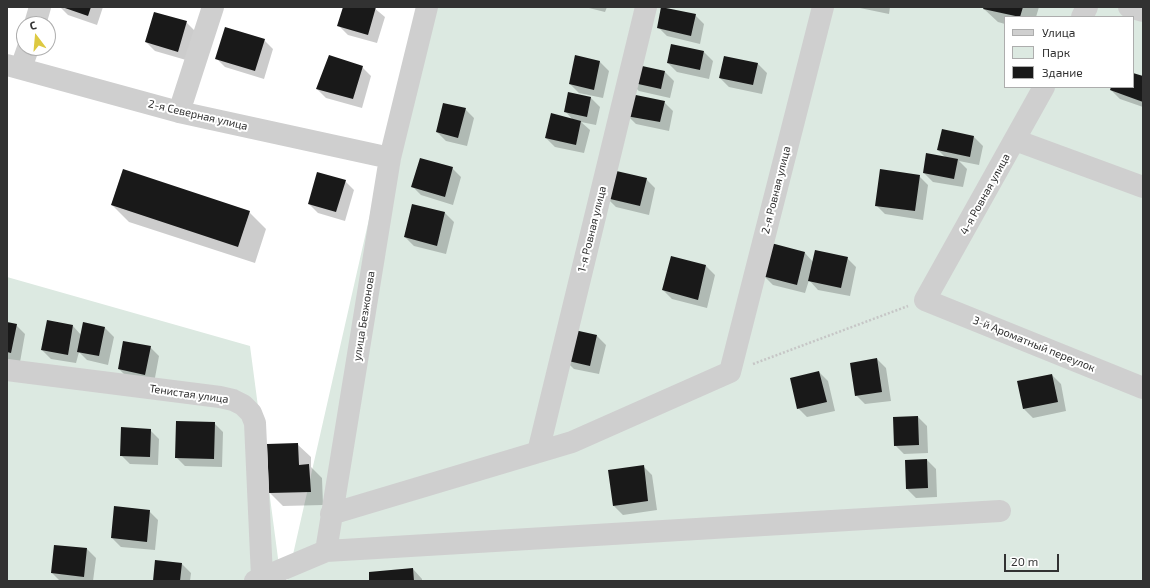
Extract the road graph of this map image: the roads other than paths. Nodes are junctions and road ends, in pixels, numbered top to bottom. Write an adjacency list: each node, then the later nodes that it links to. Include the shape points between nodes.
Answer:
1 (212, 7): 11 (street)
2 (427, 7): 13 (street, улица Безжонова)
3 (646, 7): 18 (street, 1-я Ровная улица)
4 (823, 7): 18 (street, 2-я Ровная улица, via 730,372 572,442)
5 (1087, 7): 8 (street)
6 (1129, 7): 7 (street)
7 (1143, 11)
8 (1082, 16)
9 (19, 60): 11 (street, 2-я Северная улица)
10 (1043, 88): 12 (street, 4-я Ровная улица)
11 (179, 112): 13 (street, 2-я Северная улица)
12 (1015, 140): 14 (street); 15 (street, 4-я Ровная улица)
13 (390, 158): 20 (street, улица Безжонова)
14 (1143, 187)
15 (925, 300): 17 (street, 3-й Ароматный переулок)
16 (7, 370): 22 (street, Тенистая улица, via 220,397 243,405 251,413 255,423)
17 (1143, 388)
18 (538, 452): 20 (street)
19 (1000, 511): 21 (street)
20 (331, 514): 21 (street, улица Безжонова)
21 (326, 551): 22 (street)
22 (258, 579)

